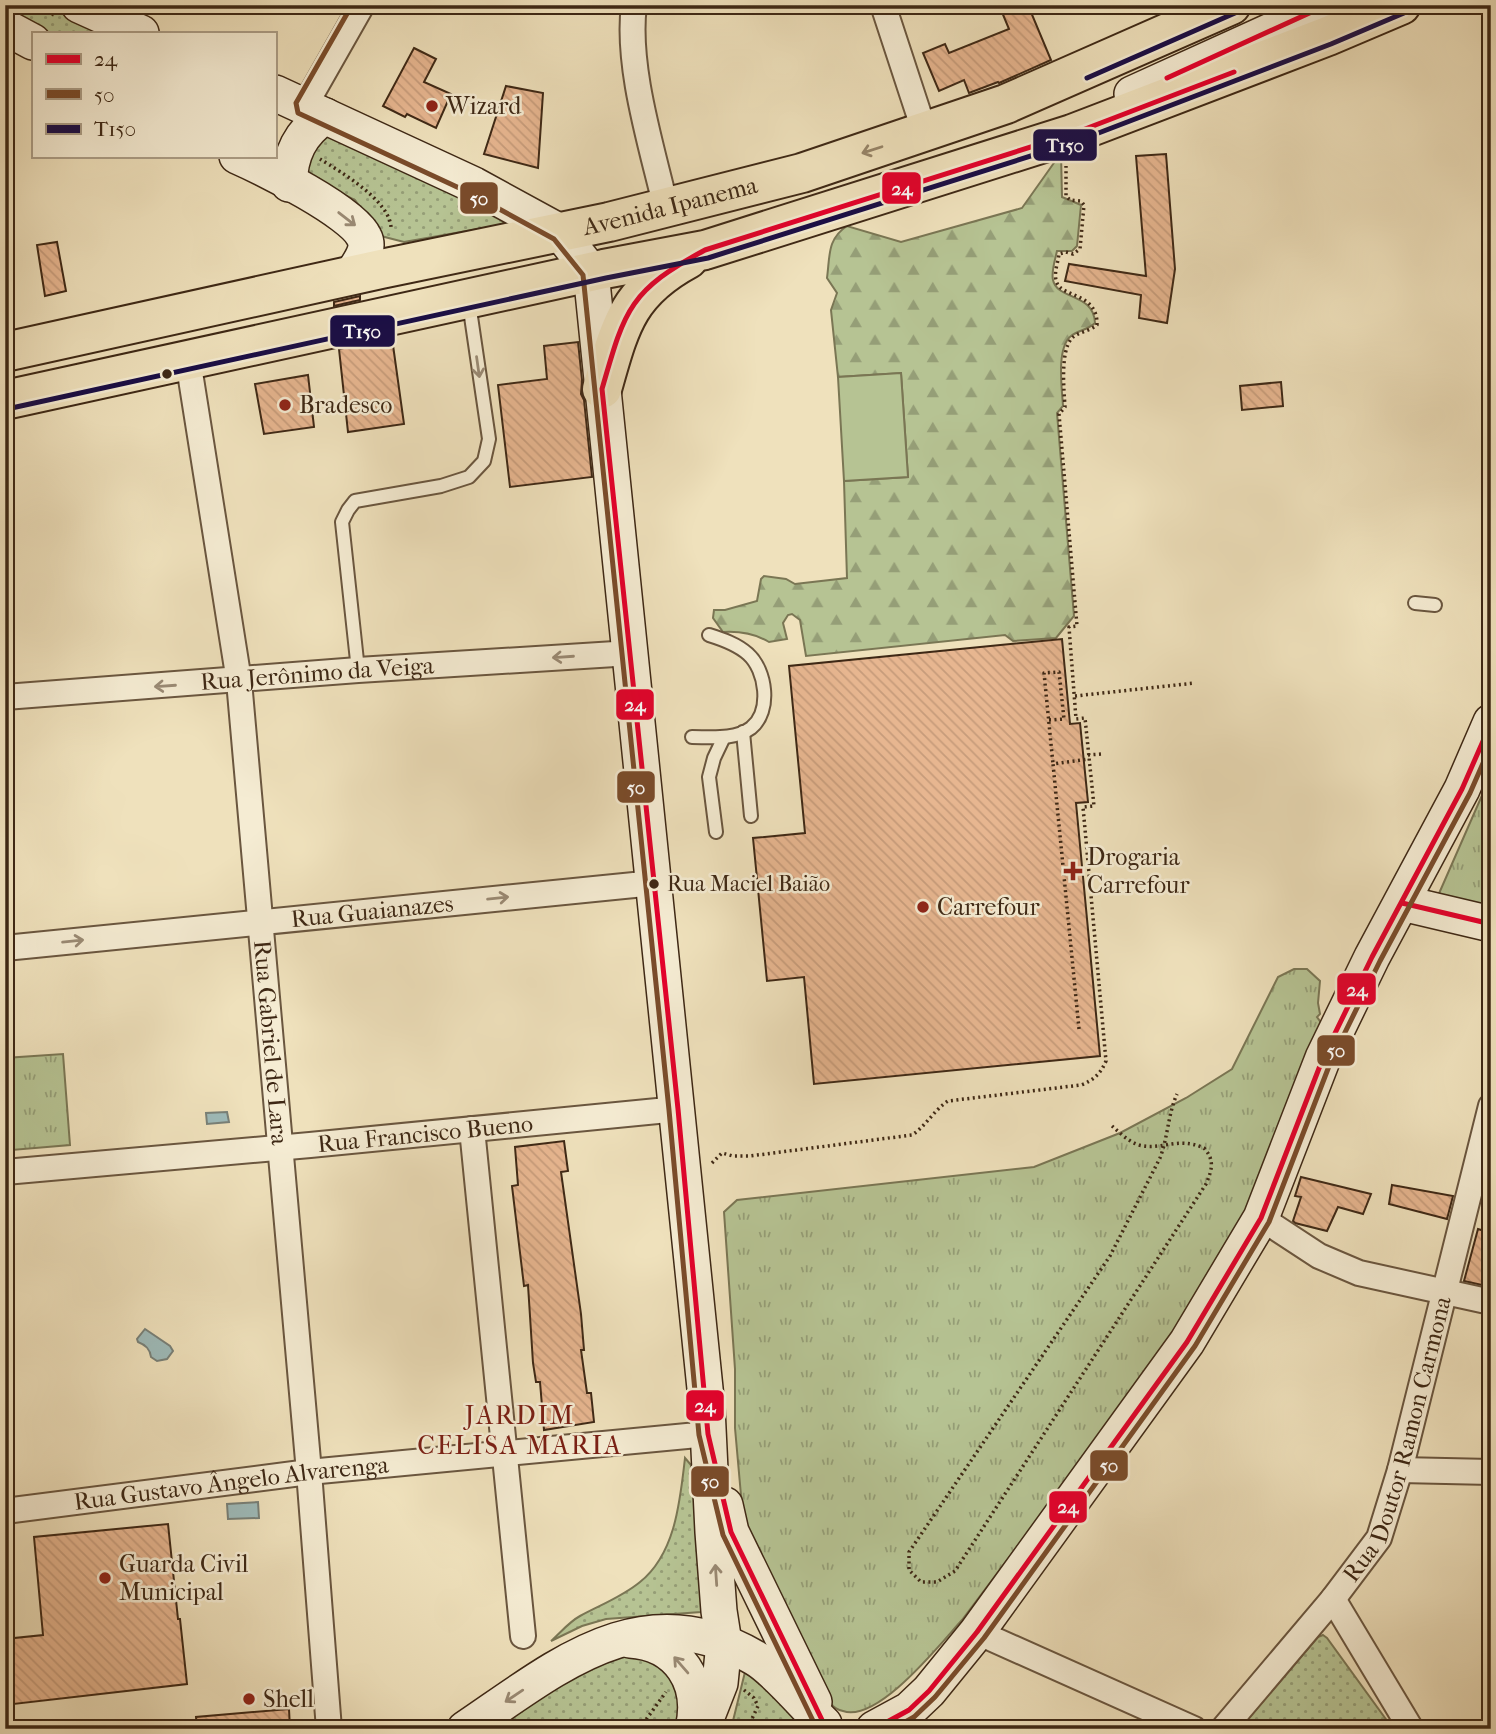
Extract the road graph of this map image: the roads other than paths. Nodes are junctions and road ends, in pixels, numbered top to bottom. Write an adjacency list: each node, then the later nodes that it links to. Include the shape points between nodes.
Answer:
1 (79, 5): 10 (main road)
2 (362, 5): 13 (street)
3 (634, 5): 19 (street, via 638,80)
4 (883, 5): 14 (street)
5 (1231, 5): 12 (main road, Avenida Ipanema)
6 (1289, 5): 12 (main road, via 1081,82)
7 (1401, 5): 8 (main road, Avenida Ipanema)
8 (1339, 14): 17 (main road); 17 (main road, Avenida Ipanema, via 1072,134)
9 (5, 27): 11 (main road)
10 (139, 32)
11 (32, 41)
12 (1006, 104): 14 (main road, Avenida Ipanema)
13 (301, 105): 15 (main road); 18 (main road, via 306,131 296,146); 21 (main road, via 474,186)
14 (925, 133): 19 (main road, Avenida Ipanema, one-way to 19, via 802,173)
15 (276, 142)
16 (245, 158): 18 (main road)
17 (959, 170): 20 (main road, Avenida Ipanema)
18 (289, 184): 22 (main road, one-way to 22, via 352,221 365,238 365,253)
19 (666, 208): 21 (main road, Avenida Ipanema)
20 (705, 250): 21 (main road, Avenida Ipanema); 26 (main road, via 670,269 642,292 622,326)
21 (561, 255): 22 (main road, Avenida Ipanema); 23 (main road, Avenida Ipanema); 26 (main road)
22 (351, 276): 24 (main road, Avenida Ipanema)
23 (468, 299): 25 (main road, Avenida Ipanema); 32 (lane, one-way to 32, via 489,439 484,461 469,477 355,501 348,510 342,522)
24 (5, 352)
25 (188, 360): 27 (main road, Avenida Ipanema); 33 (street, Rua Gabriel de Lara)
26 (602, 389): 31 (main road)
27 (5, 400)
28 (1415, 603): 29 (lane)
29 (1435, 605)
30 (709, 635): 36 (lane, via 745,651 761,675 762,710 753,726)
31 (631, 653): 32 (street, Rua Jerônimo da Veiga, one-way to 32); 41 (main road)
32 (358, 670): 33 (street, Rua Jerônimo da Veiga)
33 (239, 681): 34 (street, Rua Jerônimo da Veiga, one-way to 34); 43 (street, Rua Gabriel de Lara)
34 (5, 697)
35 (1491, 722): 42 (main road, via 1462,789)
36 (743, 732): 38 (lane); 39 (lane)
37 (692, 737): 38 (lane)
38 (724, 737): 40 (lane, via 709,777)
39 (751, 816)
40 (716, 832)
41 (654, 883): 43 (street, Rua Guaianazes, one-way to 41); 47 (main road)
42 (1402, 903): 44 (main road); 51 (main road, via 1323,1058)
43 (259, 922): 45 (street, Rua Guaianazes, one-way to 43); 49 (street, Rua Gabriel de Lara)
44 (1491, 924)
45 (5, 948)
46 (1491, 1106): 52 (street, Rua Doutor Ramon Carmona)
47 (678, 1109): 48 (street, Rua Francisco Bueno); 54 (main road)
48 (472, 1129): 49 (street, Rua Francisco Bueno); 55 (street)
49 (281, 1147): 50 (street, Rua Francisco Bueno); 57 (street, Rua Gabriel de Lara)
50 (5, 1172)
51 (1261, 1218): 52 (street, via 1319,1256 1359,1273); 61 (main road, via 1187,1342)
52 (1444, 1292): 53 (street); 56 (street, Rua Doutor Ramon Carmona)
53 (1491, 1302)
54 (708, 1434): 55 (street, Rua Gustavo Ângelo Alvarenga); 64 (main road, one-way to 54); 65 (main road, via 731,1532)
55 (503, 1452): 57 (street, Rua Gustavo Ângelo Alvarenga); 62 (street)
56 (1400, 1470): 58 (street); 60 (street, Rua Doutor Ramon Carmona, via 1380,1538)
57 (309, 1472): 59 (street, Rua Gustavo Ângelo Alvarenga); 66 (street, Rua Gabriel de Lara)
58 (1491, 1472)
59 (5, 1511)
60 (1333, 1599): 72 (street, Rua Doutor Ramon Carmona); 73 (street)
61 (977, 1632): 70 (main road, via 909,1710); 71 (street)
62 (523, 1636)
63 (616, 1640): 64 (main road, via 660,1631); 67 (main road, one-way to 67, via 563,1663); 68 (main road, one-way to 63, via 694,1686 681,1663 651,1644)
64 (724, 1643): 65 (main road, via 756,1658); 69 (main road, via 720,1683)
65 (827, 1727)
66 (329, 1729)
67 (466, 1729)
68 (693, 1729)
69 (702, 1729)
70 (874, 1729)
71 (1194, 1729)
72 (1223, 1729)
73 (1411, 1729)

